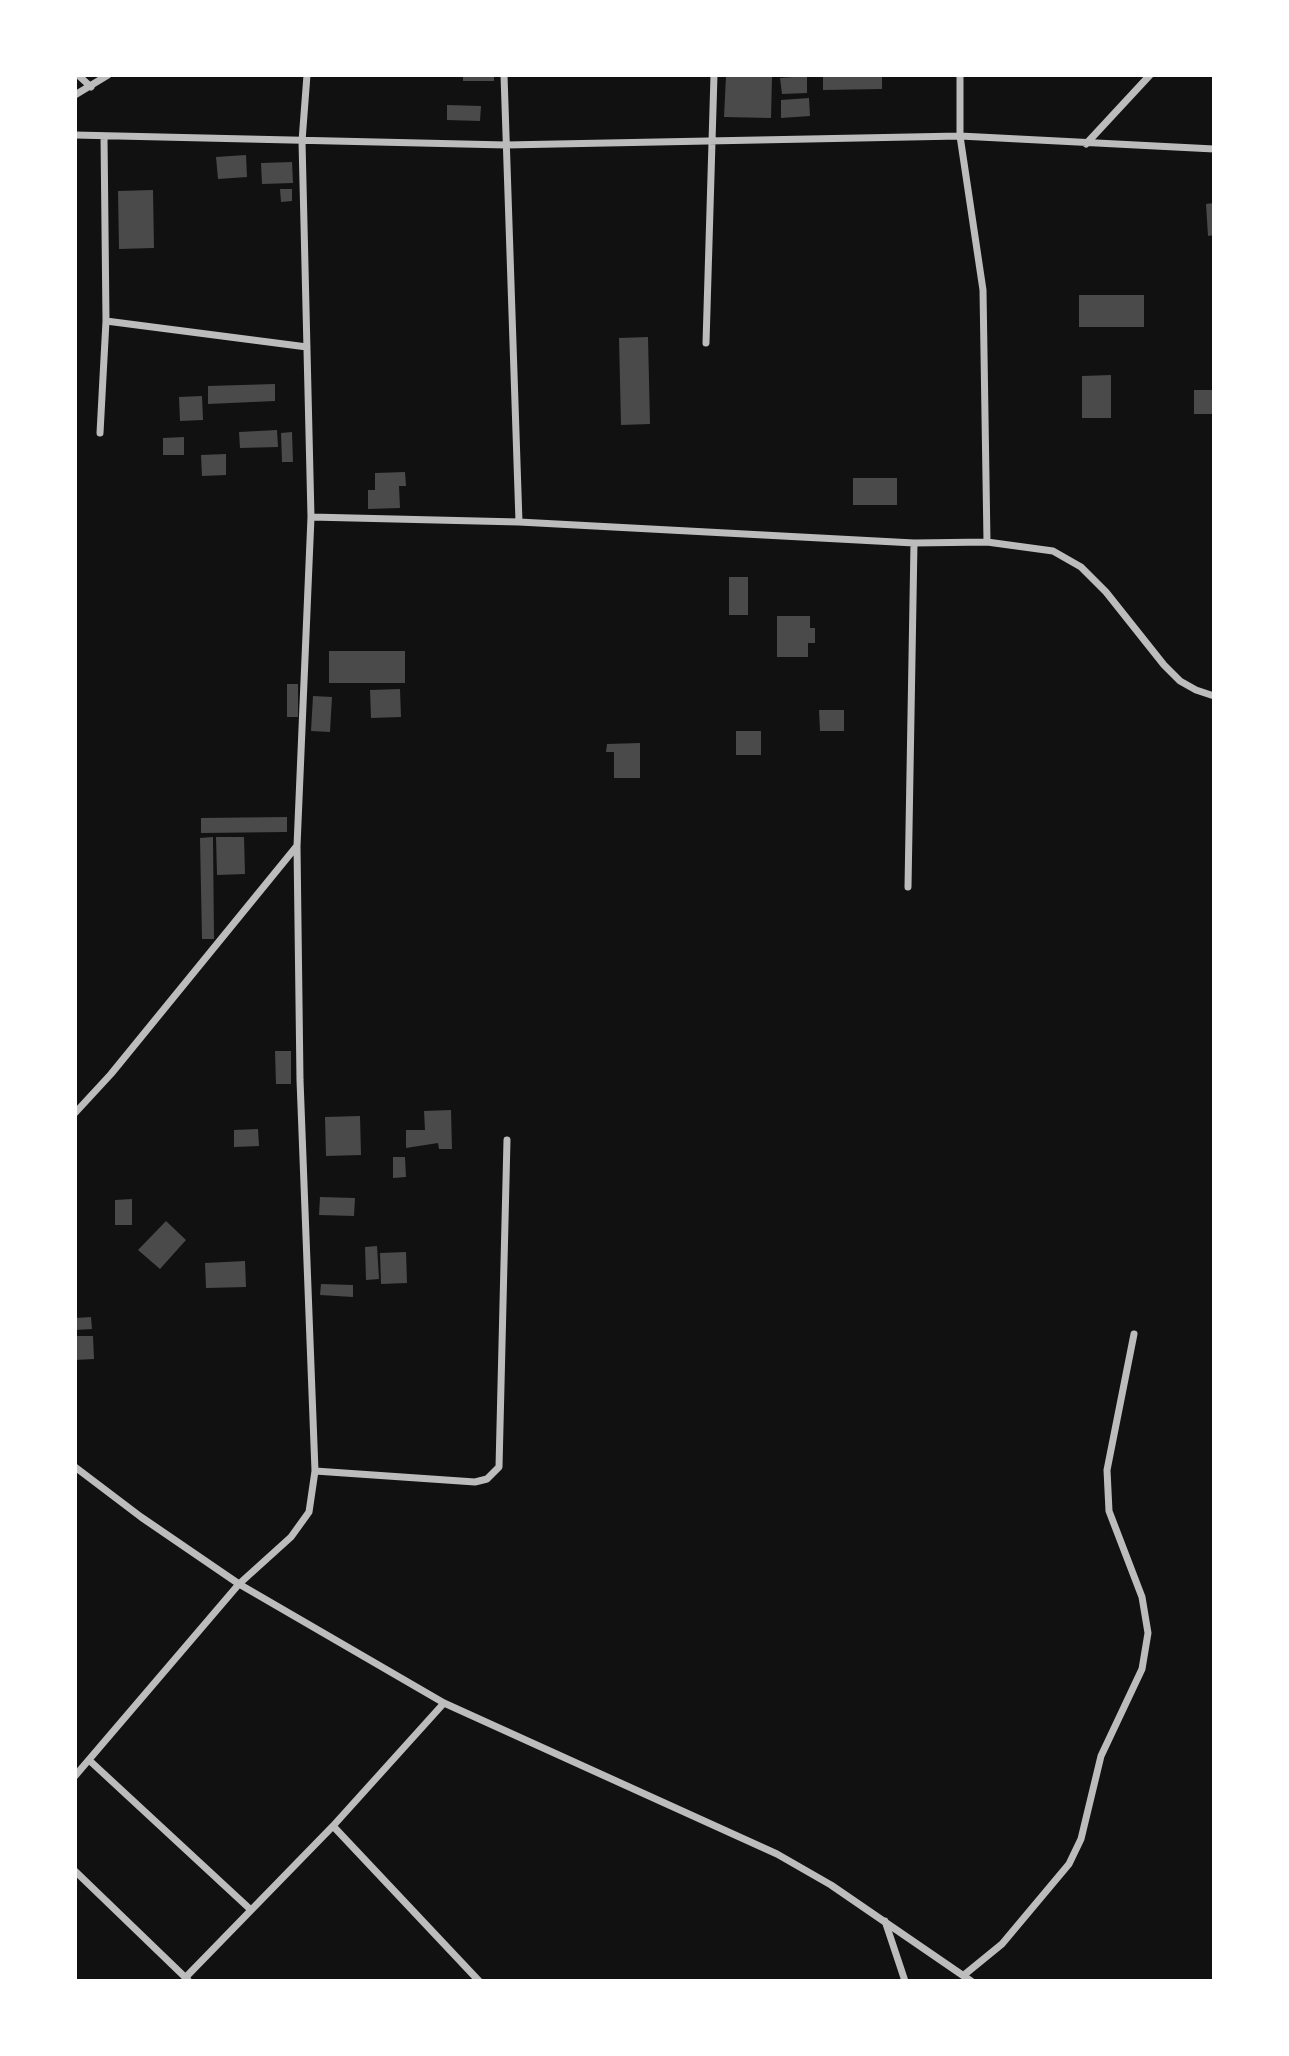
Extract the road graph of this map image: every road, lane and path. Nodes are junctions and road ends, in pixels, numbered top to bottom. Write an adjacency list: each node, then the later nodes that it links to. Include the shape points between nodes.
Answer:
1 (78, 75): 8 (street)
2 (107, 75): 8 (street)
3 (307, 75): 13 (street)
4 (503, 75): 16 (street)
5 (714, 75): 14 (street)
6 (960, 75): 12 (street)
7 (1150, 75): 15 (street)
8 (91, 87): 9 (street)
9 (75, 96)
10 (75, 135): 11 (street)
11 (104, 136): 13 (street); 18 (street)
12 (960, 136): 14 (street); 15 (street); 24 (street, via 983,290)
13 (302, 141): 16 (street); 20 (street)
14 (712, 141): 16 (street); 19 (street)
15 (1086, 144): 17 (street)
16 (506, 145): 23 (street)
17 (1214, 149)
18 (106, 321): 20 (street); 21 (street)
19 (706, 342)
20 (307, 347): 22 (street)
21 (100, 433)
22 (311, 517): 23 (street); 27 (street)
23 (519, 522): 25 (street)
24 (987, 542): 25 (street); 26 (street, via 1053,551 1081,567 1164,665 1196,690)
25 (914, 543): 28 (street)
26 (1214, 696)
27 (297, 846): 29 (street); 33 (street, via 300,1080)
28 (908, 887)
29 (75, 1113)
30 (507, 1140): 33 (street, via 499,1467 487,1479 475,1482)
31 (1134, 1334): 42 (street, via 1107,1470 1109,1511 1142,1597 1148,1633 1142,1669 1101,1756 1081,1839 1069,1864 1002,1944)
32 (75, 1467): 34 (street)
33 (315, 1471): 34 (street, via 309,1512 292,1538)
34 (240, 1584): 35 (street); 36 (street)
35 (444, 1703): 38 (street); 41 (street, via 777,1854)
36 (89, 1760): 37 (street); 40 (street)
37 (75, 1776)
38 (333, 1826): 40 (street); 44 (street)
39 (75, 1871): 43 (street)
40 (251, 1910): 43 (street)
41 (885, 1921): 42 (street); 45 (street)
42 (964, 1975): 46 (street)
43 (187, 1979)
44 (479, 1981)
45 (905, 1981)
46 (971, 1981)

